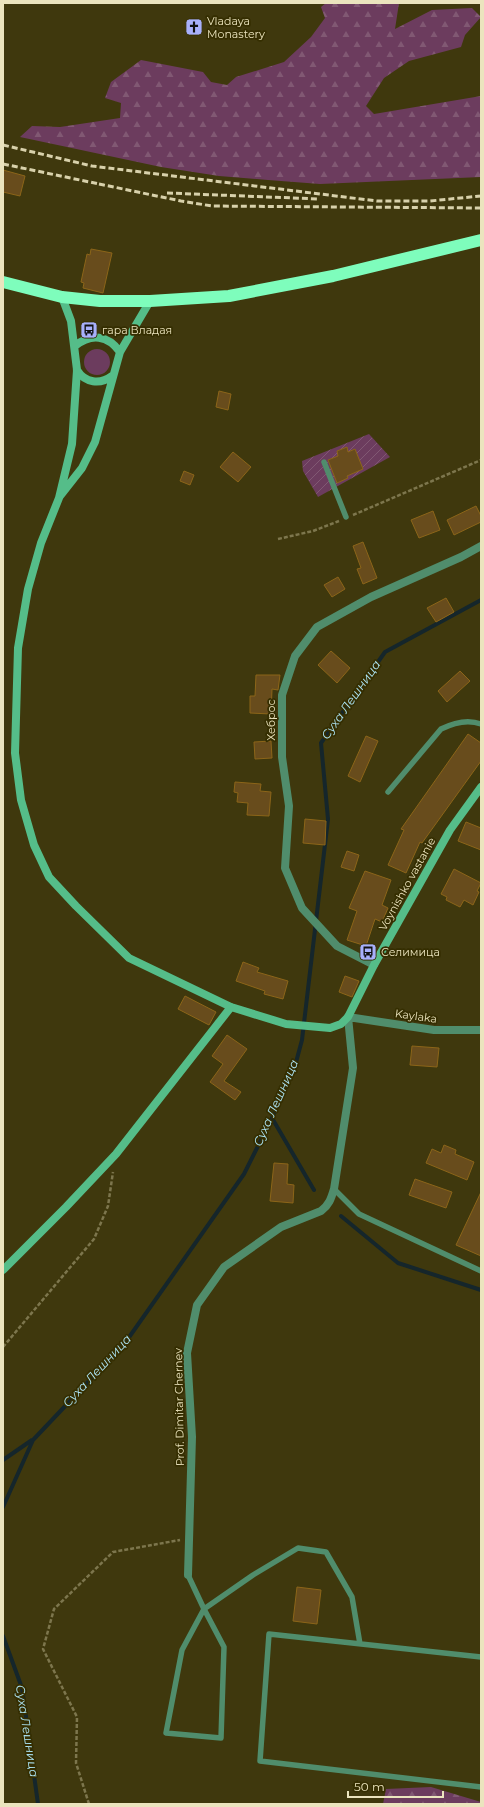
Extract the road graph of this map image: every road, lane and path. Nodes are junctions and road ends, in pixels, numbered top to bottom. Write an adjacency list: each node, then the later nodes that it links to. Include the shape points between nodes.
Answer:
1 (481, 240): 4 (highway, via 333,276 229,296)
2 (3, 282): 3 (highway)
3 (62, 297): 4 (highway, via 100,301); 5 (street, via 71,321)
4 (150, 300): 6 (street)
5 (75, 346): 6 (street, via 86,339 99,337 115,345); 7 (street)
6 (120, 352): 8 (street)
7 (77, 370): 8 (street, via 85,379 93,382 100,382); 11 (street, via 72,444)
8 (112, 376): 11 (street, via 95,442 82,468)
9 (481, 460): 12 (path)
10 (324, 462): 12 (lane)
11 (59, 498): 19 (street, via 41,543 28,589 18,648 15,753 21,800 34,845 49,877 129,958)
12 (346, 517): 13 (path, via 313,531)
13 (278, 539)
14 (481, 546): 18 (street, Хеброс, via 371,597 317,627 295,656 282,695 282,758 289,806 285,868 302,908 337,946)
15 (481, 724): 17 (lane, via 452,724 441,729)
16 (481, 787): 18 (street, Voynishko vastanie, via 450,830)
17 (388, 792)
18 (374, 965): 20 (street, Voynishko vastanie)
19 (231, 1007): 20 (street, via 296,1026 330,1028 341,1024); 22 (street)
20 (348, 1017): 21 (street, Kaylaka, via 434,1030); 23 (street, via 352,1068)
21 (481, 1030)
22 (116, 1154): 24 (street); 26 (path, via 108,1206 94,1239)
23 (334, 1189): 25 (lane, via 359,1214); 27 (street, Prof. Dimitar Chernev, via 327,1207 282,1228 224,1267 197,1306 187,1354 192,1437)
24 (3, 1270)
25 (481, 1271)
26 (3, 1347)
27 (189, 1538): 28 (street, Prof. Dimitar Chernev); 33 (path, via 113,1552 54,1609 43,1649 77,1717 76,1763)
28 (188, 1576): 29 (lane)
29 (204, 1609): 29 (lane, via 182,1650 166,1733 220,1738 224,1646); 30 (lane, via 298,1548 326,1552 352,1597)
30 (360, 1644): 31 (lane); 32 (lane, via 269,1634 260,1761)
31 (481, 1657)
32 (481, 1787)
33 (89, 1804)

